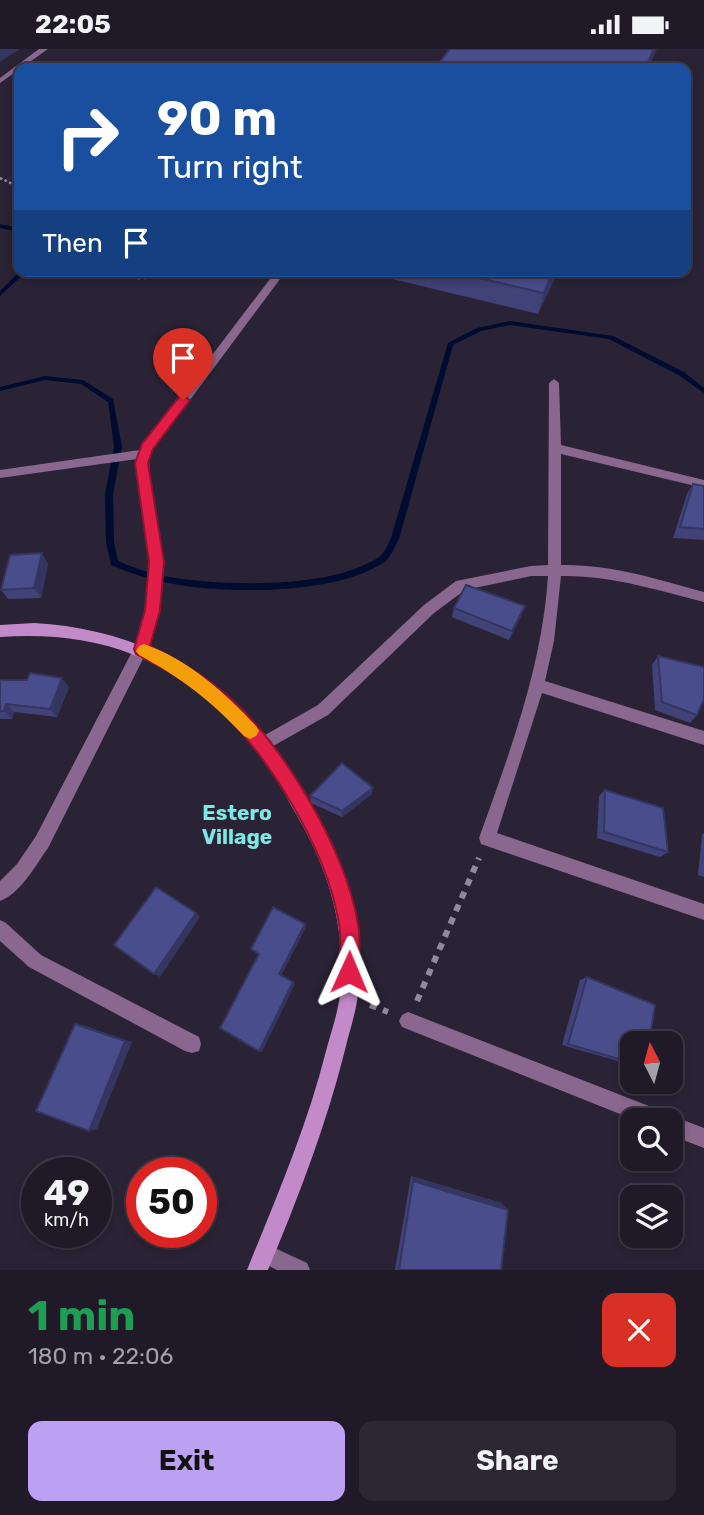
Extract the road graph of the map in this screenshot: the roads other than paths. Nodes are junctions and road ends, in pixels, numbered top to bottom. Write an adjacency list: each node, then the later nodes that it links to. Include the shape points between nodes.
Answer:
1 (44, 49): 2 (street)
2 (25, 63)
3 (276, 277): 6 (street)
4 (554, 383): 5 (street)
5 (554, 448): 8 (street); 9 (street)
6 (138, 455): 7 (street); 12 (street, via 157,562 156,588)
7 (0, 474)
8 (704, 484)
9 (555, 571): 10 (street, via 622,575); 13 (street); 15 (street, via 514,573 461,585 429,609 323,710)
10 (704, 597)
11 (0, 631): 12 (main road, via 79,632)
12 (141, 649): 15 (main road, via 218,698); 16 (street, via 42,842)
13 (536, 685): 14 (street); 17 (street, via 487,838)
14 (704, 738)
15 (263, 744): 24 (main road, via 316,831 338,880 349,926 349,996 328,1083)
16 (0, 893)
17 (704, 912)
18 (0, 929): 20 (street, via 35,961)
19 (408, 1021): 21 (street)
20 (192, 1044)
21 (629, 1108)
22 (683, 1130): 23 (street)
23 (704, 1138)
24 (260, 1262): 25 (street)
25 (300, 1270)

